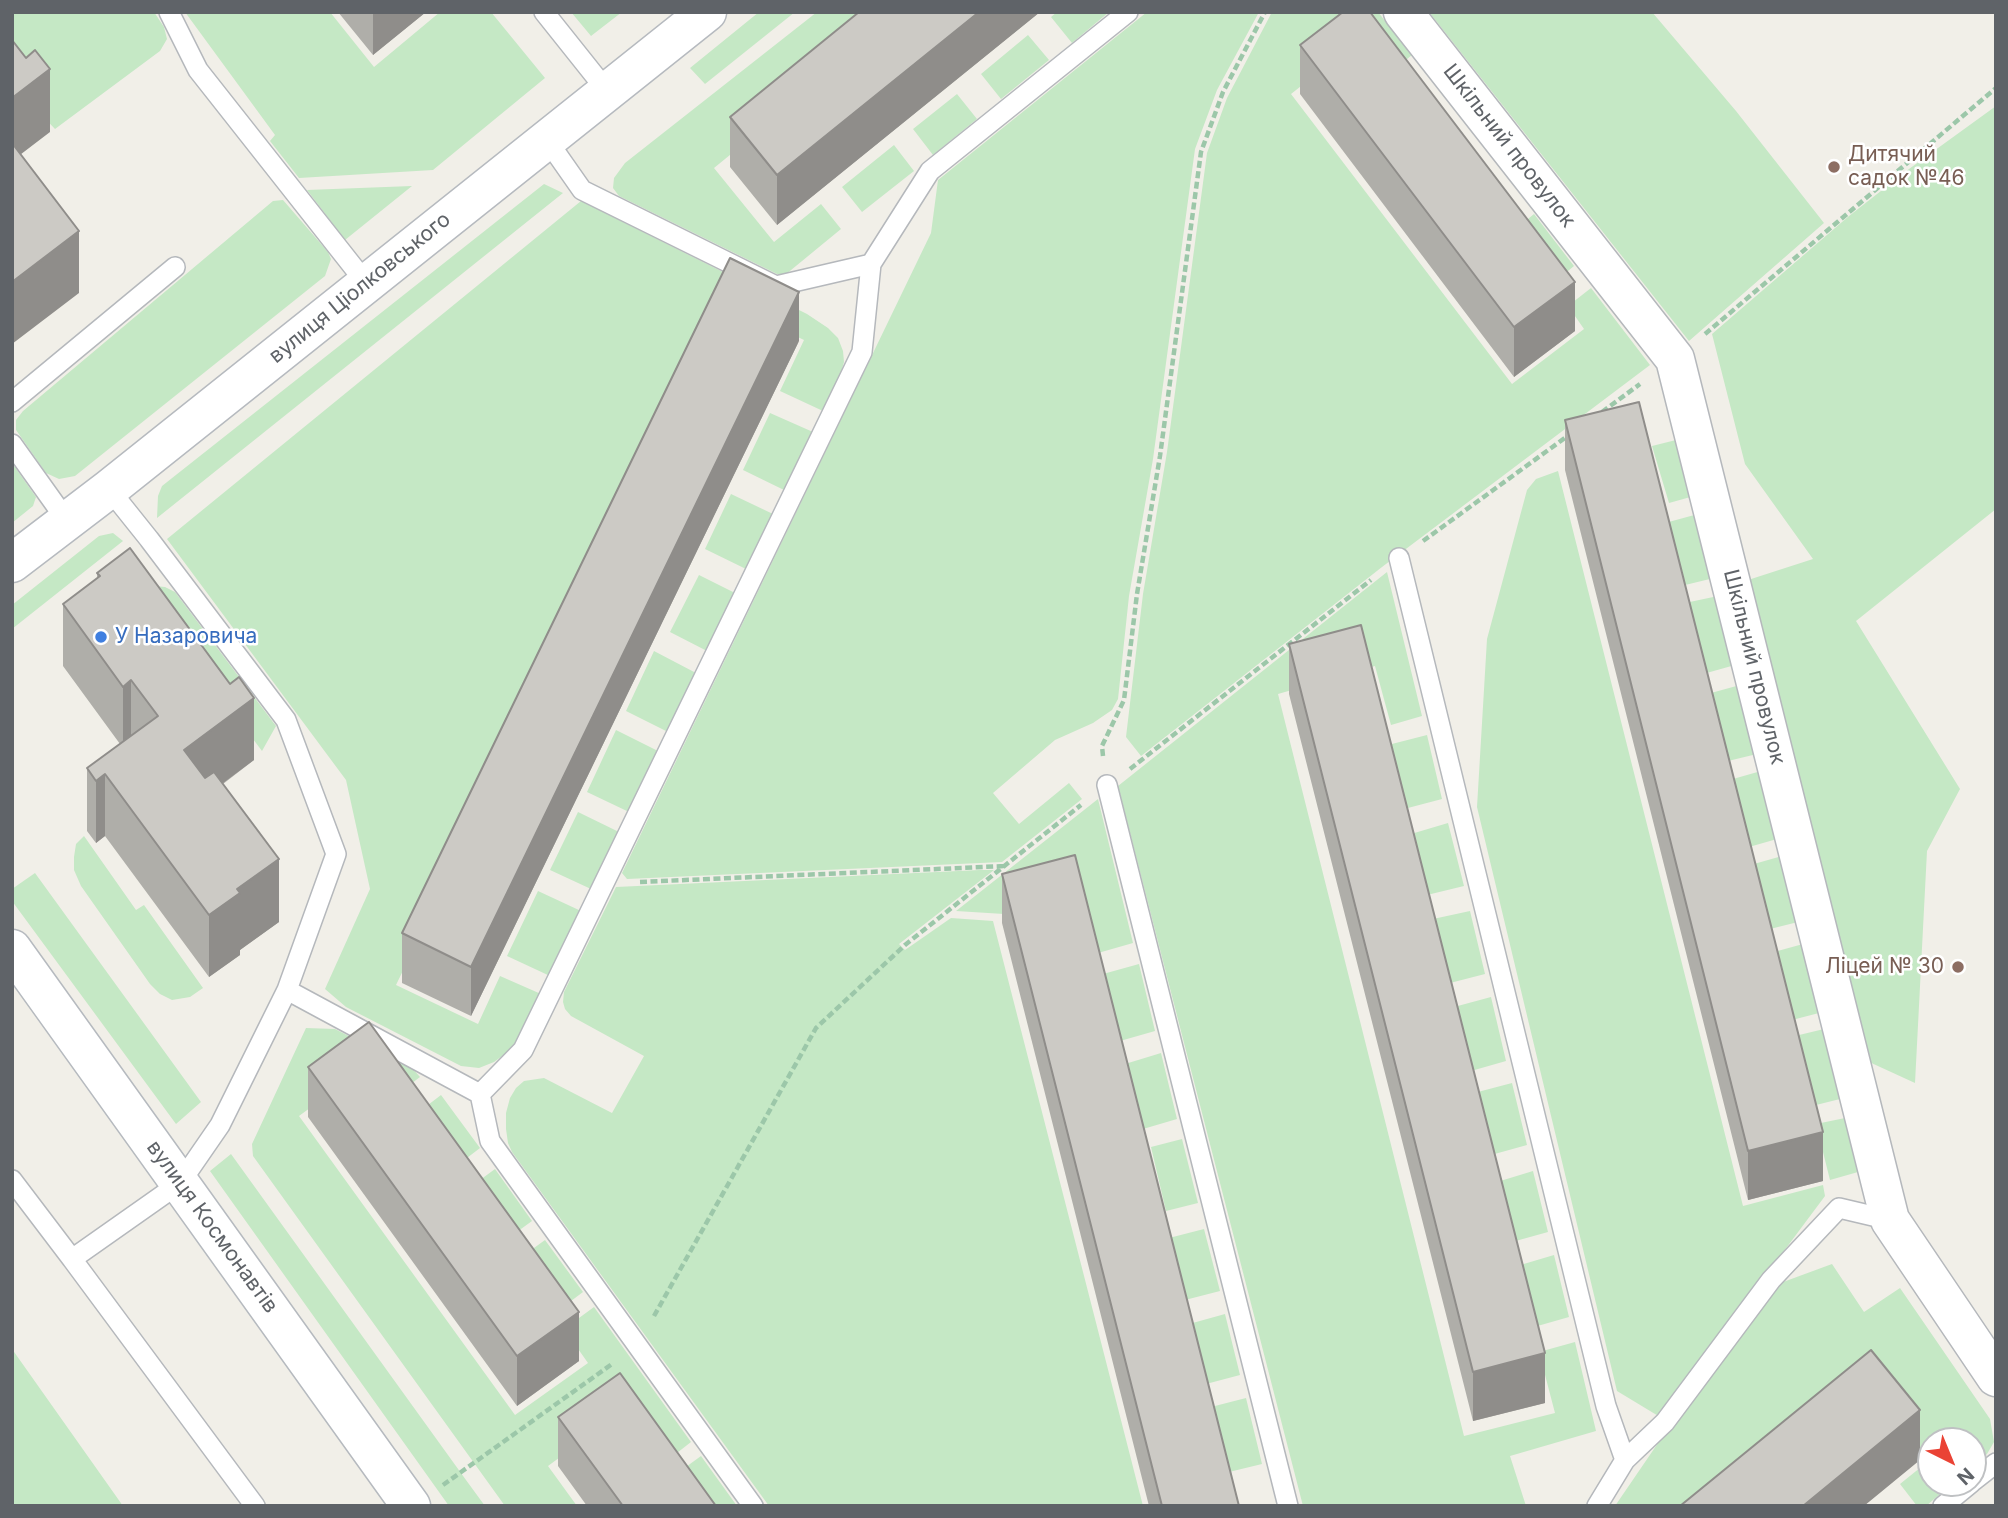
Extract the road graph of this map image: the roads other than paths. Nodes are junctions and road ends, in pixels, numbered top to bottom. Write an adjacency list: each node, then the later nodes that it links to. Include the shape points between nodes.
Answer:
1 (169, 12): 10 (lane, via 198,70)
2 (544, 12): 6 (lane)
3 (707, 12): 6 (street, вулиця Ціолковського)
4 (1128, 12): 8 (lane, via 930,171)
5 (1403, 12): 23 (street, Шкільний провулок, via 1675,359)
6 (607, 91): 7 (street, вулиця Ціолковського)
7 (547, 140): 8 (lane, via 582,190 776,286); 10 (street, вулиця Ціолковського)
8 (872, 264): 20 (lane, via 862,352 523,1051)
9 (175, 267): 11 (lane)
10 (366, 283): 13 (street, вулиця Ціолковського)
11 (12, 402)
12 (12, 444): 14 (lane)
13 (109, 489): 14 (street, вулиця Ціолковського); 19 (lane, via 286,720 336,854)
14 (68, 521): 16 (street, вулиця Ціолковського)
15 (1399, 558): 26 (lane, via 1606,1406)
16 (12, 564)
17 (1107, 785): 30 (lane)
18 (12, 949): 22 (street, вулиця Космонавтів)
19 (287, 990): 20 (lane); 22 (lane, via 220,1125)
20 (480, 1094): 29 (lane, via 490,1141)
21 (12, 1180): 24 (lane)
22 (180, 1182): 24 (lane); 27 (street, вулиця Космонавтів)
23 (1890, 1220): 25 (street, Шкільний провулок); 26 (lane, via 1839,1208 1771,1280 1665,1422)
24 (72, 1259): 28 (lane)
25 (1996, 1377)
26 (1625, 1460): 31 (lane)
27 (423, 1498)
28 (255, 1506)
29 (753, 1506)
30 (1288, 1506)
31 (1597, 1506)

